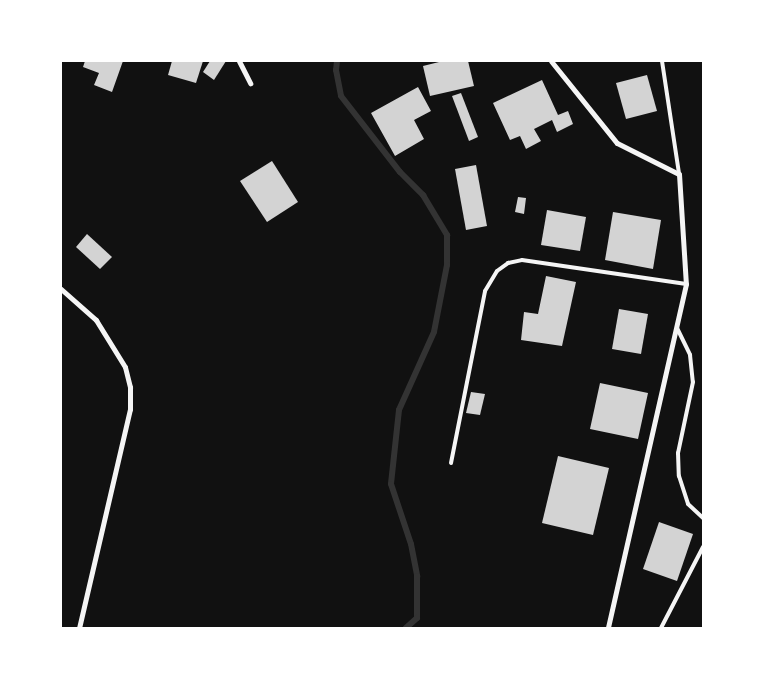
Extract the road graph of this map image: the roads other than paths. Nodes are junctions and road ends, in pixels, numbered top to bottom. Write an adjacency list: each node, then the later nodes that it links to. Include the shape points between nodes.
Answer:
1 (239, 61): 4 (street)
2 (551, 61): 5 (street, via 617,143)
3 (662, 61): 5 (lane)
4 (250, 83)
5 (679, 174): 6 (street)
6 (686, 284): 8 (street); 9 (lane, via 522,260 508,263 497,271 486,291)
7 (61, 289): 12 (street, via 96,320 125,367 130,387 130,409)
8 (676, 328): 10 (lane, via 690,355 693,382 678,453 679,476 688,504); 13 (street)
9 (450, 463)
10 (703, 518)
11 (703, 547): 14 (lane)
12 (79, 628)
13 (608, 628)
14 (661, 628)

